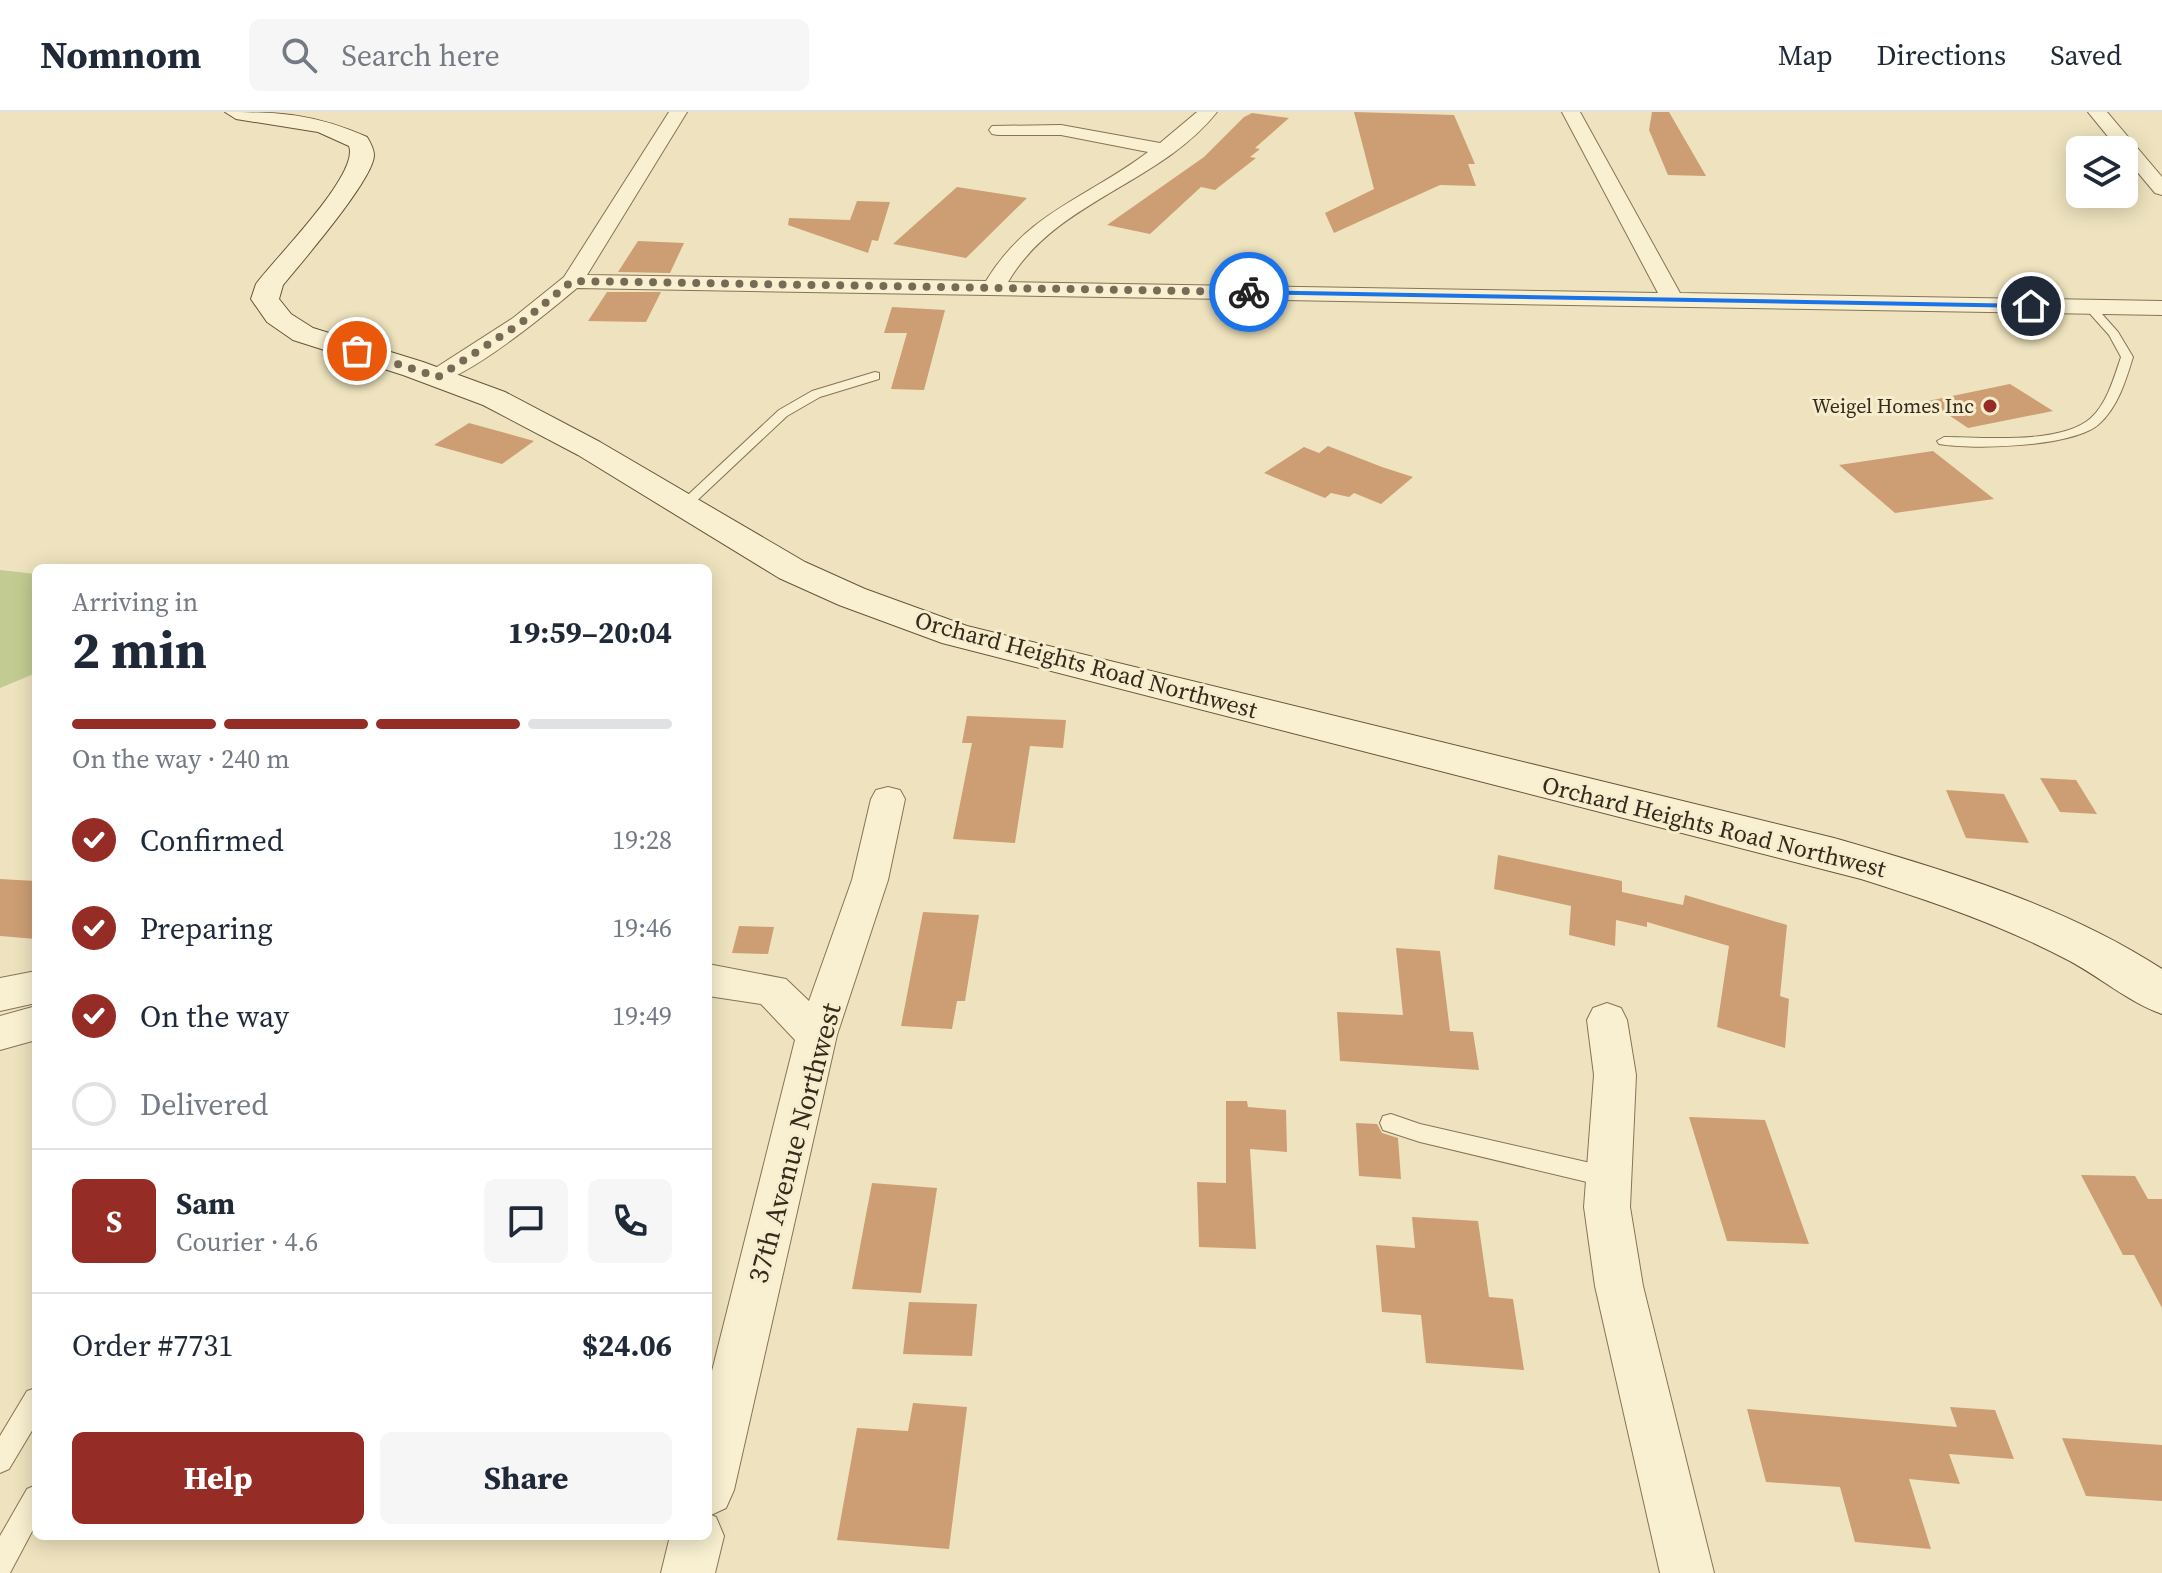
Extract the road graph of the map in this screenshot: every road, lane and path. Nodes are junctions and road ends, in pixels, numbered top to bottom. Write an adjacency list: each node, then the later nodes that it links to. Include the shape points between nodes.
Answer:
1 (236, 112): 15 (street, Orchard Heights Road Northwest, via 324,126 359,142 363,154 343,192 270,284 265,299 271,311 303,334)
2 (678, 112): 9 (street)
3 (1208, 112): 7 (street)
4 (1571, 112): 11 (street)
5 (2097, 112): 8 (street)
6 (998, 130): 7 (street, via 1061,130)
7 (1165, 150): 10 (street, via 1035,230 1007,261)
8 (2162, 189)
9 (572, 281): 10 (street); 15 (street, via 521,323)
10 (993, 288): 11 (street)
11 (1673, 300): 12 (street)
12 (2090, 307): 13 (street); 16 (lane, via 2127,357 2116,391 2092,425 2067,435)
13 (2162, 308)
14 (875, 376): 17 (lane, via 816,394 783,413)
15 (438, 377): 17 (street, Orchard Heights Road Northwest, via 518,410)
16 (1944, 441)
17 (683, 506): 21 (street, Orchard Heights Road Northwest, via 793,571 955,635 1915,878 2057,933)
18 (888, 799): 26 (street, 37th Avenue Northwest, via 870,880)
19 (712, 981): 26 (street, via 772,990)
20 (32, 988): 22 (street)
21 (2162, 994)
22 (0, 995)
23 (1607, 1020): 28 (street, via 1615,1075)
24 (32, 1024): 25 (street)
25 (0, 1033)
26 (817, 1035): 31 (street, 37th Avenue Northwest)
27 (1391, 1123): 28 (lane)
28 (1608, 1177): 36 (street, via 1607,1207 1619,1286)
29 (32, 1407): 30 (lane)
30 (0, 1460)
31 (712, 1473)
32 (32, 1505): 34 (lane)
33 (696, 1540): 35 (street)
34 (0, 1563)
35 (688, 1573)
36 (1687, 1573)

